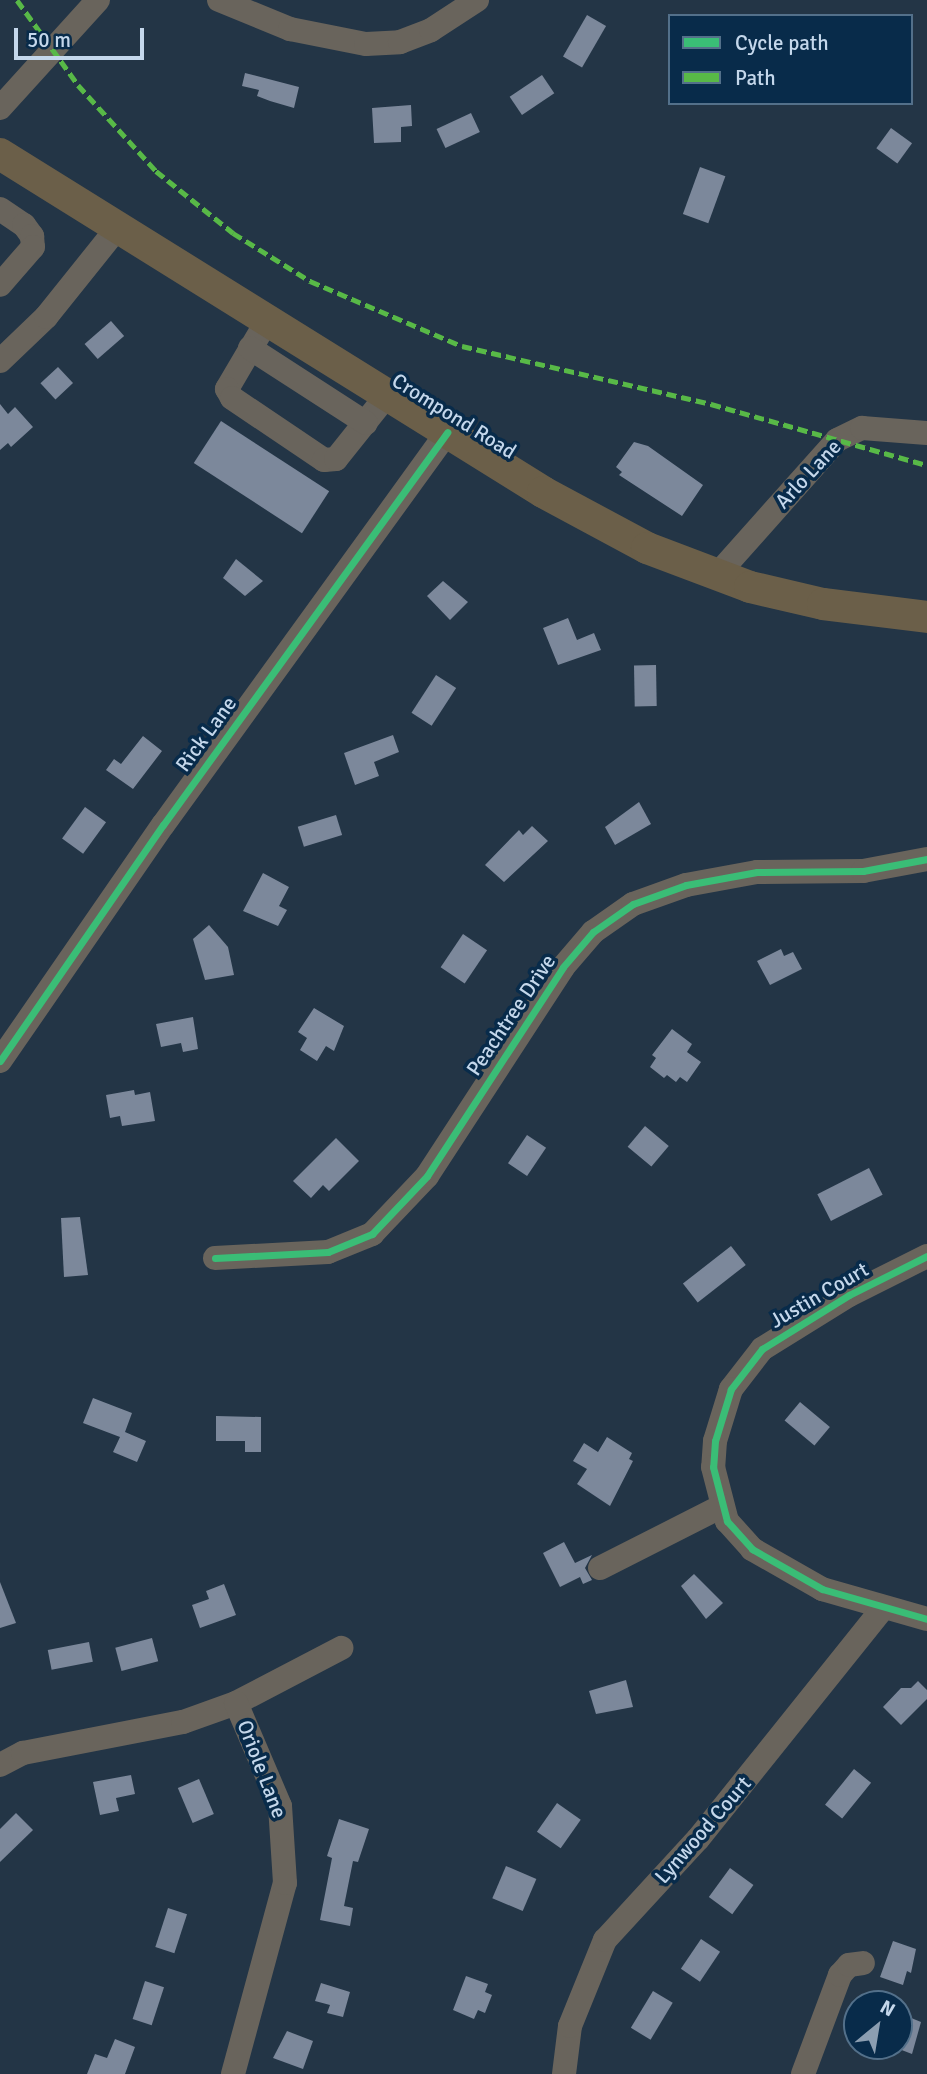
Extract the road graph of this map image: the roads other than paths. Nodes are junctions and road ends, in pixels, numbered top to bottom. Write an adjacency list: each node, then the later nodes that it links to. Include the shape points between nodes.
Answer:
1 (98, 0): 4 (street)
2 (219, 0): 3 (street, via 290,29 366,44 400,42)
3 (477, 0)
4 (0, 108)
5 (0, 154): 7 (main road, Crompond Road)
6 (0, 209): 8 (street, via 24,226 33,247)
7 (118, 228): 9 (main road, Crompond Road); 11 (street, via 46,317)
8 (0, 285)
9 (267, 321): 10 (street); 12 (main road, Crompond Road)
10 (250, 348): 13 (street); 13 (street, via 228,382 232,398 324,460 336,460)
11 (0, 361)
12 (387, 395): 13 (street); 14 (main road, Crompond Road)
13 (366, 423)
14 (447, 432): 16 (main road, Crompond Road, via 613,531); 19 (street, Rick Lane, via 171,814)
15 (927, 433): 16 (street, Arlo Lane, via 862,428 837,440)
16 (716, 576): 17 (main road, Crompond Road, via 823,604)
17 (927, 617)
18 (927, 859): 21 (street, Peachtree Drive, via 863,871 757,872 686,885 633,904 593,932 563,967 426,1176 372,1234 328,1252)
19 (0, 1061)
20 (927, 1256): 22 (street, Justin Court, via 816,1315 762,1349 744,1368 731,1388 715,1441 713,1467)
21 (215, 1258)
22 (722, 1506): 23 (street); 24 (street, Justin Court, via 727,1521 752,1549 779,1566 822,1589)
23 (600, 1567)
24 (884, 1607): 25 (street, Justin Court); 31 (street, Lynwood Court, via 698,1839 605,1940 570,2026)
25 (927, 1619)
26 (341, 1648): 27 (street)
27 (236, 1703): 28 (street, Oriole Lane, via 183,1723 23,1753); 30 (street, Oriole Lane, via 280,1806 285,1883)
28 (0, 1765)
29 (863, 1963): 32 (street, via 849,1965 840,1975)
30 (233, 2074)
31 (564, 2074)
32 (803, 2074)

